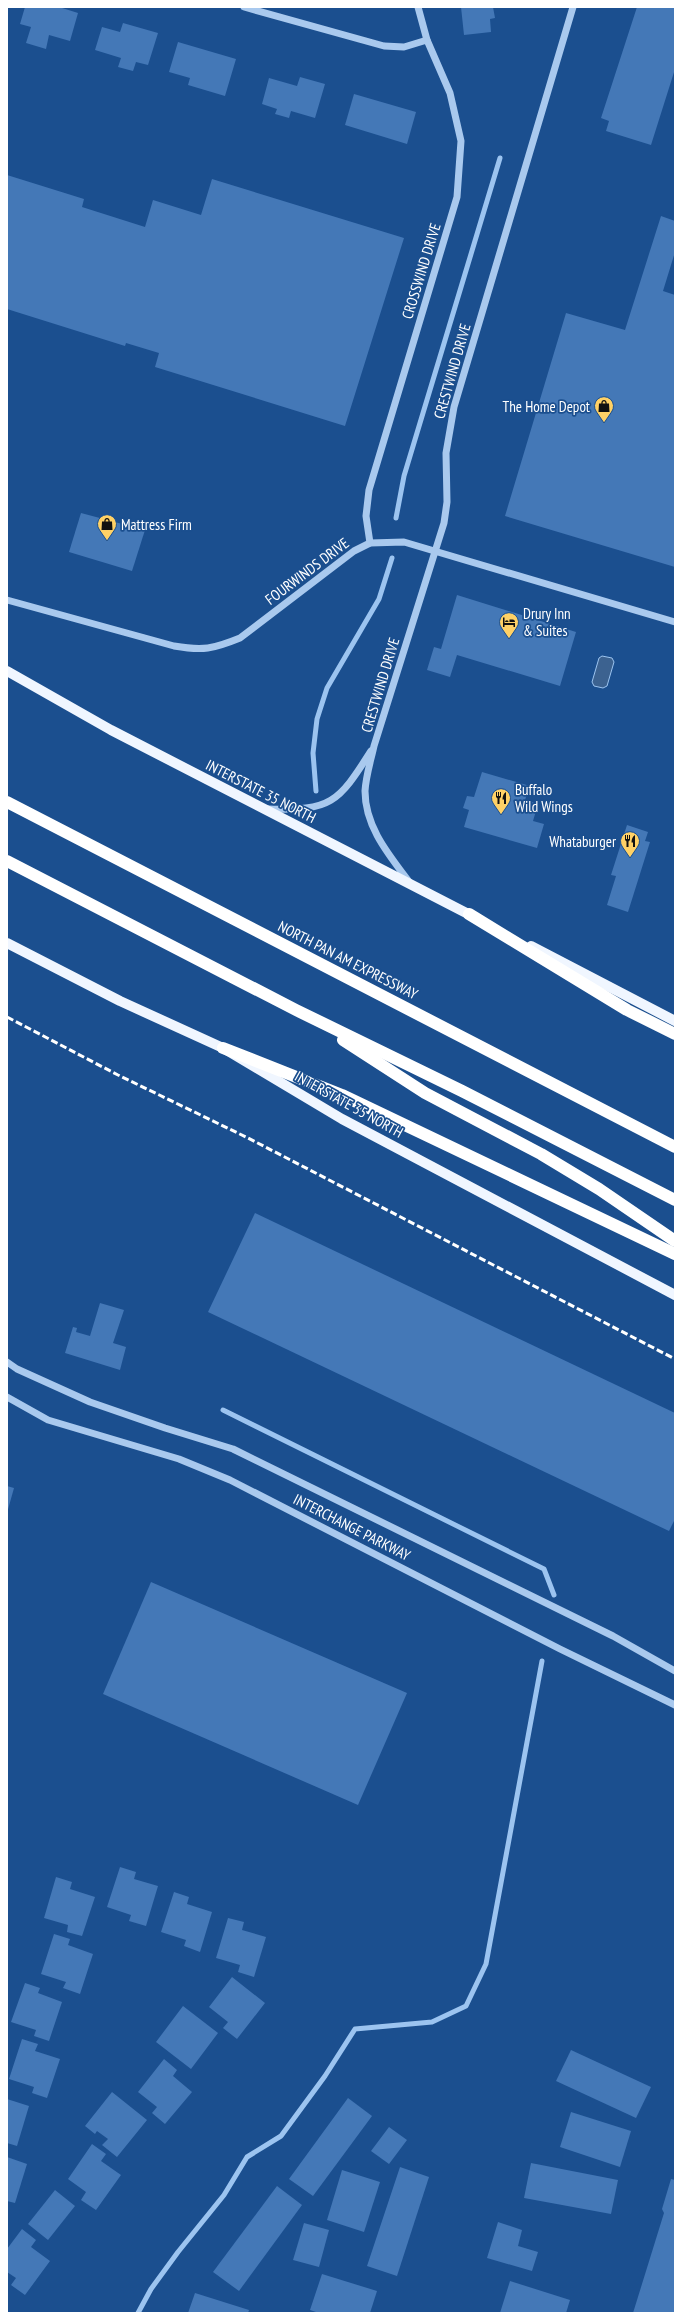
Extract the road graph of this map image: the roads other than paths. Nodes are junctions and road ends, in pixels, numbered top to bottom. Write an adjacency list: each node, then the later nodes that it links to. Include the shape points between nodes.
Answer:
1 (244, 7): 4 (street, via 384,46 404,47)
2 (418, 7): 4 (street, CROSSWIND DRIVE)
3 (573, 7): 6 (street, CRESTWIND DRIVE, via 454,407 446,454 446,509)
4 (427, 40): 5 (street, CROSSWIND DRIVE, via 450,93 461,141 460,180 369,490 366,516)
5 (370, 543): 6 (street, FOURWINDS DRIVE, via 404,542); 7 (street, FOURWINDS DRIVE, via 339,561 240,638 220,647 196,650 174,646)
6 (436, 550): 8 (street, FOURWINDS DRIVE); 10 (street, CRESTWIND DRIVE)
7 (7, 600)
8 (675, 622)
9 (7, 671): 12 (main road, INTERSTATE 35 NORTH, via 111,730)
10 (374, 746): 12 (street, CRESTWIND DRIVE, via 344,790 333,800 302,810); 14 (street, CRESTWIND DRIVE, via 365,790 367,808 373,829)
11 (7, 802): 21 (highway, NORTH PAN AM EXPRESSWAY)
12 (263, 809): 14 (main road, INTERSTATE 35 NORTH)
13 (7, 861): 17 (highway)
14 (412, 885): 15 (main road, INTERSTATE 35 NORTH)
15 (469, 914): 18 (main road, INTERSTATE 35 NORTH); 19 (highway, via 627,1010)
16 (7, 943): 20 (main road, INTERSTATE 35 NORTH, via 120,1001)
17 (296, 1010): 22 (highway); 23 (highway, via 425,1093 541,1154 599,1189)
18 (675, 1021)
19 (675, 1034)
20 (222, 1048): 24 (highway, via 342,1095); 25 (main road, INTERSTATE 35 NORTH, via 342,1119)
21 (675, 1147)
22 (675, 1200)
23 (675, 1241)
24 (675, 1254)
25 (675, 1296)
26 (7, 1362): 28 (street, INTERCHANGE PARKWAY, via 90,1402 233,1449 613,1636)
27 (7, 1397): 29 (street, INTERCHANGE PARKWAY, via 48,1420 179,1459 230,1480)
28 (675, 1671)
29 (675, 1705)

